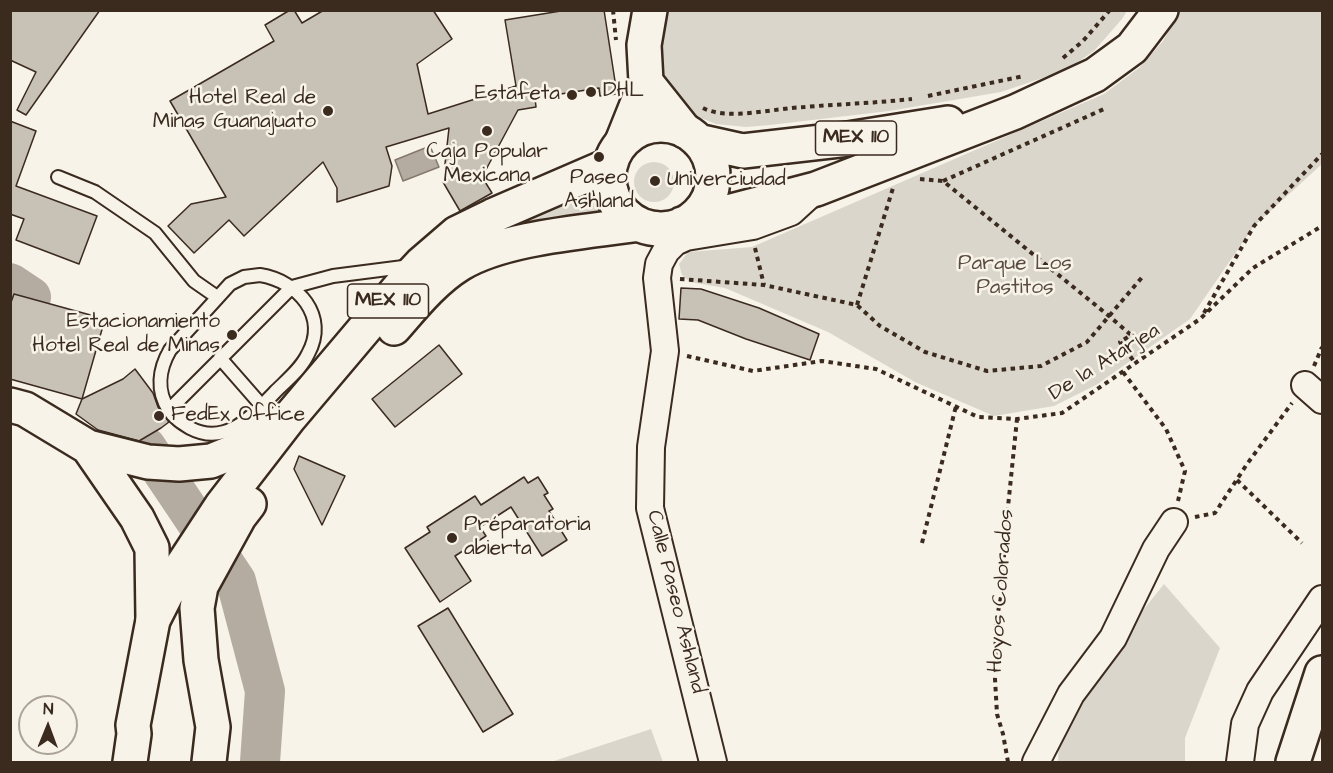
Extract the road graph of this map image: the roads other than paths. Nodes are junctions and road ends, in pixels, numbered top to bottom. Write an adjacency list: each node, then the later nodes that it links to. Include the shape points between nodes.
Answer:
1 (650, 10): 3 (main road, via 644,45)
2 (1161, 10): 4 (main road, MEX 110, via 1132,48 1095,75)
3 (646, 82): 5 (main road); 6 (main road)
4 (1015, 112): 5 (main road, MEX 110, via 848,139 743,151); 8 (main road, MEX 110)
5 (692, 125): 6 (main road, MEX 110, via 652,126 636,131); 10 (main road, via 708,154 712,187 696,215)
6 (616, 153): 9 (main road, via 610,186 618,206); 11 (main road, MEX 110, via 457,233)
7 (58, 177): 13 (lane, via 95,192 154,233 195,281)
8 (816, 189): 10 (main road, MEX 110); 27 (street, Calle Paseo Ashland, via 791,212 753,226 675,242 659,264 665,351 651,447 650,508)
9 (639, 224): 10 (main road, MEX 110, via 658,229); 19 (main road, MEX 110, via 518,243 461,264 440,278)
10 (682, 224)
11 (421, 264): 12 (lane, via 333,276); 17 (main road, MEX 110)
12 (292, 287): 13 (lane, via 274,277 260,275 230,284); 14 (lane); 17 (lane, via 309,307 313,340)
13 (217, 297): 16 (lane, via 164,360 160,378)
14 (220, 358): 16 (lane); 17 (lane)
15 (10, 405): 18 (main road)
16 (169, 410): 17 (lane, via 181,423 216,434 236,428 250,418)
17 (276, 412): 18 (main road, via 243,448 211,461 148,462); 19 (main road, MEX 110)
18 (88, 447): 23 (main road, via 153,548)
19 (231, 511): 21 (main road, MEX 110)
20 (1174, 522): 28 (street, via 1156,549 1113,638 1071,694)
21 (188, 581): 23 (main road, MEX 110); 26 (main road, MEX 110, via 197,608)
22 (1323, 599): 29 (street, via 1260,691 1245,724)
23 (153, 620): 25 (main road, MEX 110)
24 (1323, 673): 30 (main road)
25 (134, 735)
26 (209, 736)
27 (713, 762)
28 (1036, 762)
29 (1240, 762)
30 (1293, 762)

